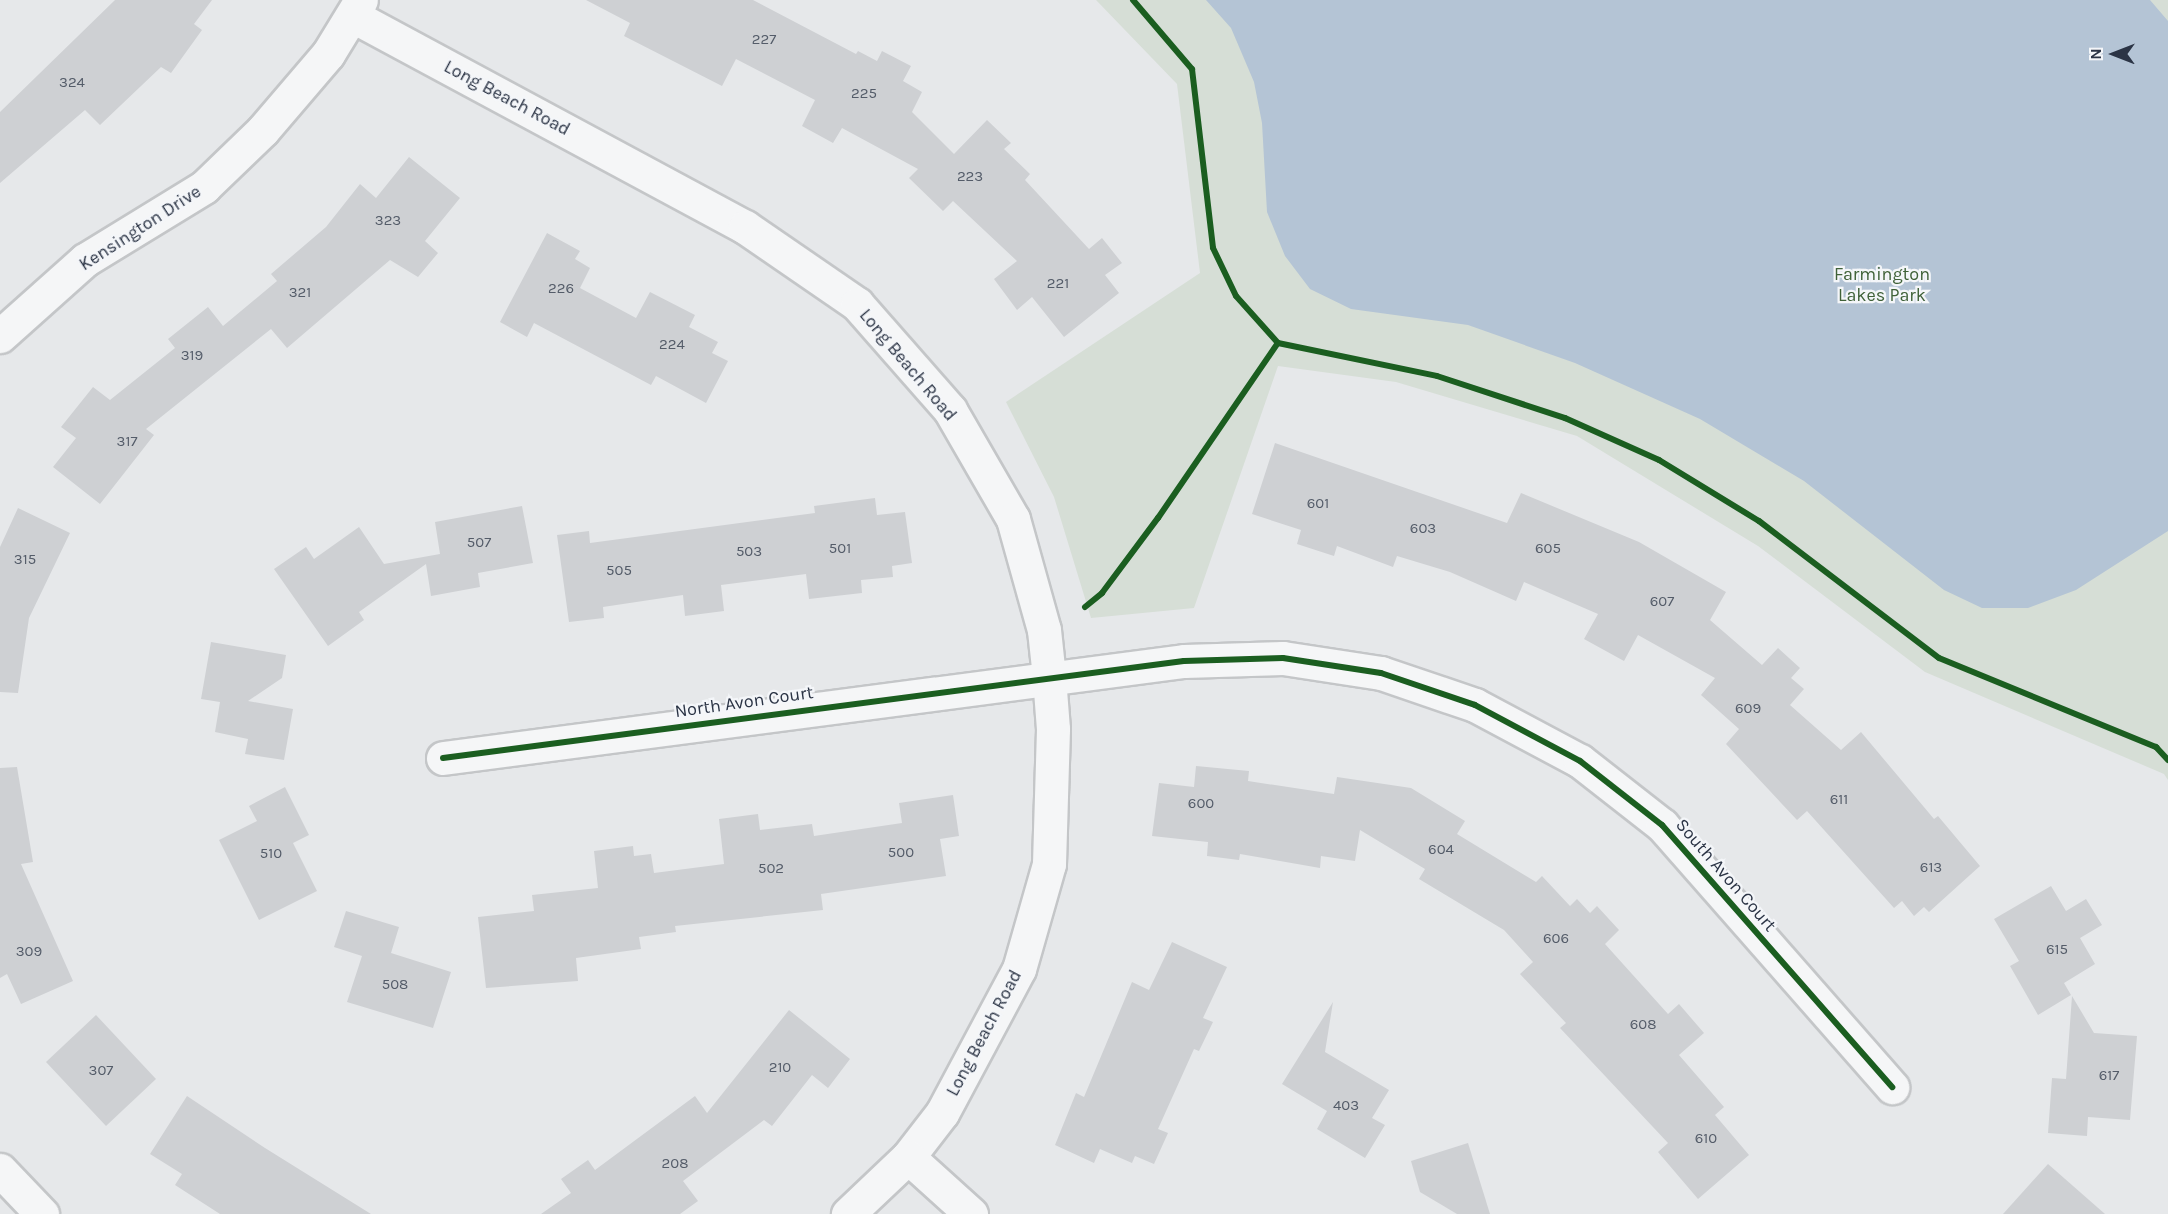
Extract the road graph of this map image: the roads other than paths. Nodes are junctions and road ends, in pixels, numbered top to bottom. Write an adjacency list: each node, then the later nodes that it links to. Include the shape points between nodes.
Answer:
1 (357, 8): 2 (street, Kensington Drive, via 328,54 270,121 204,187 85,260); 3 (street, Long Beach Road, via 745,227 857,304 950,410 1013,519 1044,630)
2 (0, 336)
3 (1049, 677): 4 (street, North Avon Court); 5 (street, South Avon Court, via 1184,661 1283,658 1381,673 1475,705 1580,761 1662,825); 6 (street, Long Beach Road, via 1053,729 1050,864 1019,969 942,1113)
4 (443, 758)
5 (1892, 1087)
6 (908, 1157): 9 (street, Long Beach Road); 10 (street)
7 (0, 1170): 8 (street)
8 (42, 1214)
9 (848, 1214)
10 (971, 1214)

